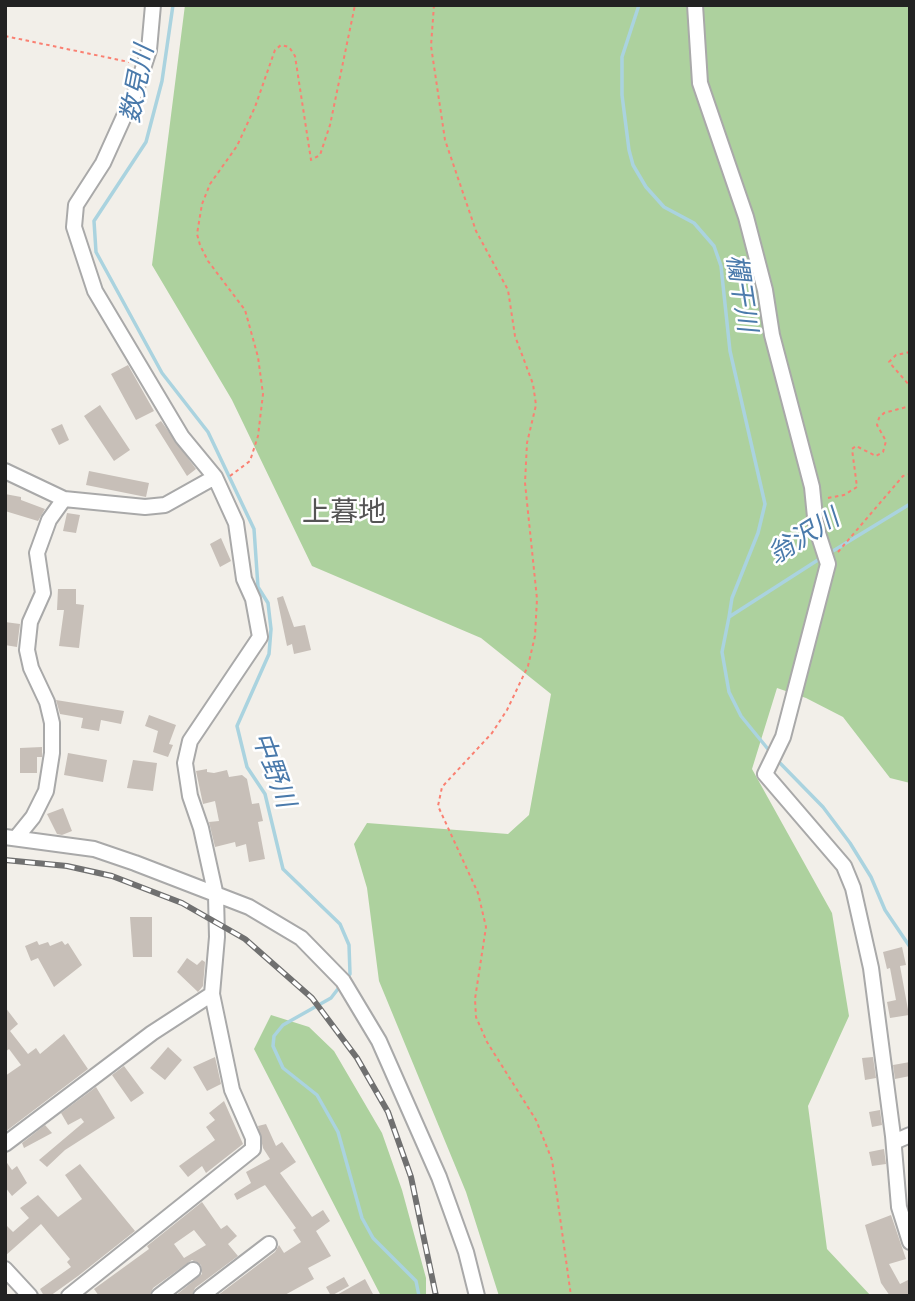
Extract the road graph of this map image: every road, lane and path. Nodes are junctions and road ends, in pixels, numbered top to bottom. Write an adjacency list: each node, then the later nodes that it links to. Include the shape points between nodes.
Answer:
1 (153, 5): 6 (street)
2 (355, 5): 12 (path, via 320,155 311,160 295,55 281,45 275,50 237,146 202,204 197,234 200,245 245,310 263,394 250,461 232,475)
3 (434, 5): 31 (path, via 431,46 445,140 477,231 508,289 514,336 533,384 536,405 524,483 537,599 528,666 492,733 442,787 438,806 478,893 486,927 476,1017 536,1120 552,1160)
4 (695, 5): 14 (street, via 700,83 746,217)
5 (5, 36): 6 (path)
6 (144, 66): 12 (street, via 103,163 76,205 74,227 95,291 182,437)
7 (910, 352): 8 (path, via 889,362)
8 (910, 386)
9 (910, 406): 14 (path, via 879,418 877,425 886,441 883,452 876,456 856,446 852,449 855,490)
10 (5, 471): 13 (street)
11 (910, 474): 15 (path, via 895,484)
12 (215, 477): 13 (street, via 165,505 145,508); 17 (street, via 236,523 244,579 260,637 196,731 185,763)
13 (64, 499): 16 (street, via 49,520 37,553 43,593 30,622 27,650 50,713 52,754 46,791 33,817)
14 (813, 500): 15 (street)
15 (828, 564): 20 (street, via 783,737 765,774 844,866 853,888 870,968)
16 (11, 838): 17 (street, via 94,849)
17 (216, 896): 18 (street); 30 (street, via 265,915 301,938 353,997 379,1041 434,1164)
18 (212, 994): 21 (street, via 152,1033); 27 (street, via 232,1090 253,1138 253,1149)
19 (910, 1135): 20 (street)
20 (894, 1142): 22 (street, via 899,1208)
21 (5, 1144)
22 (910, 1242)
23 (269, 1244): 29 (street)
24 (5, 1269): 26 (street)
25 (193, 1270): 28 (street)
26 (30, 1296)
27 (69, 1296)
28 (159, 1296)
29 (201, 1296)
30 (477, 1296)
31 (571, 1296)

